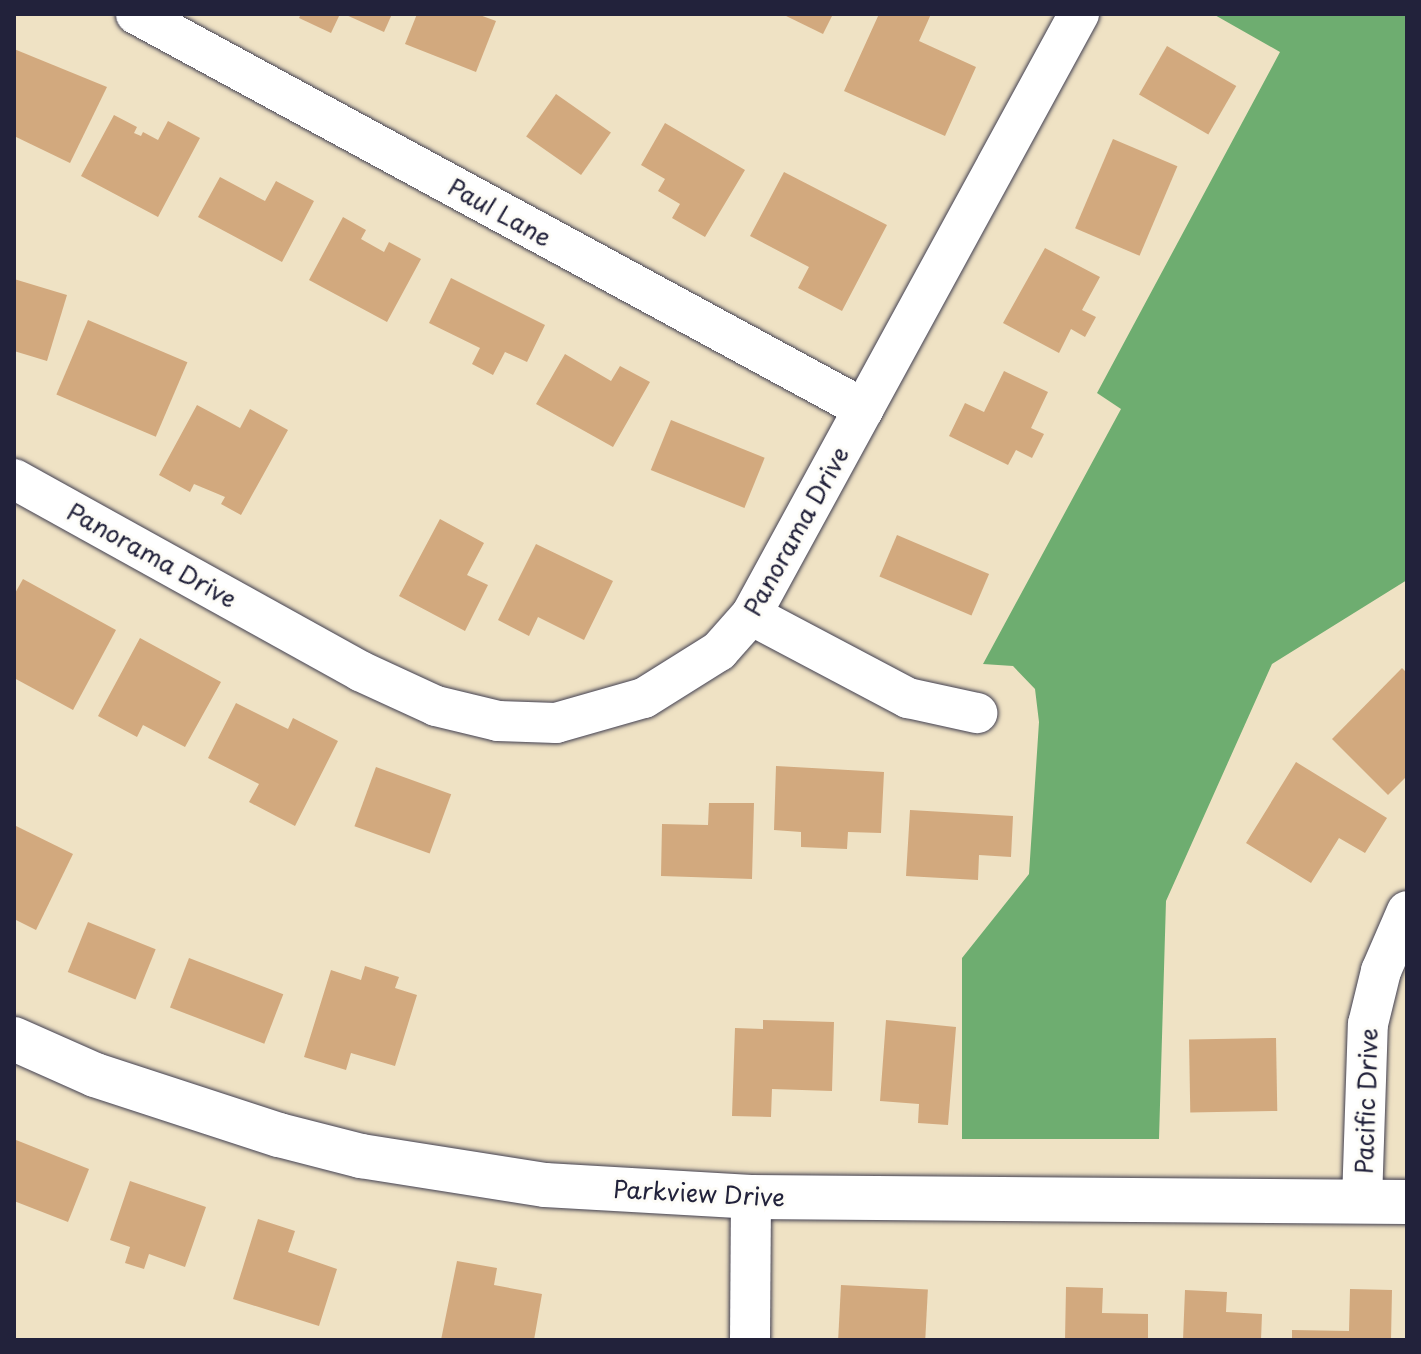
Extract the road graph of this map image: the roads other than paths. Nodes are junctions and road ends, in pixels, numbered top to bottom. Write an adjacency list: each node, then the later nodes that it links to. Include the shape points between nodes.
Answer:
1 (136, 14): 3 (street, Paul Lane)
2 (1079, 14): 3 (street, Panorama Drive)
3 (864, 409): 5 (street, Panorama Drive)
4 (14, 479): 5 (street, Panorama Drive, via 360,671 436,706 498,721 556,723 644,698 719,651)
5 (751, 615): 6 (street, via 908,698)
6 (977, 713)
7 (1407, 911): 10 (street, Pacific Drive, via 1381,971 1368,1024)
8 (14, 1039): 9 (street, Parkview Drive, via 182,1105 361,1156 545,1185)
9 (751, 1197): 10 (street, Parkview Drive); 12 (street)
10 (1362, 1201): 11 (street, Parkview Drive)
11 (1407, 1202)
12 (750, 1340)

